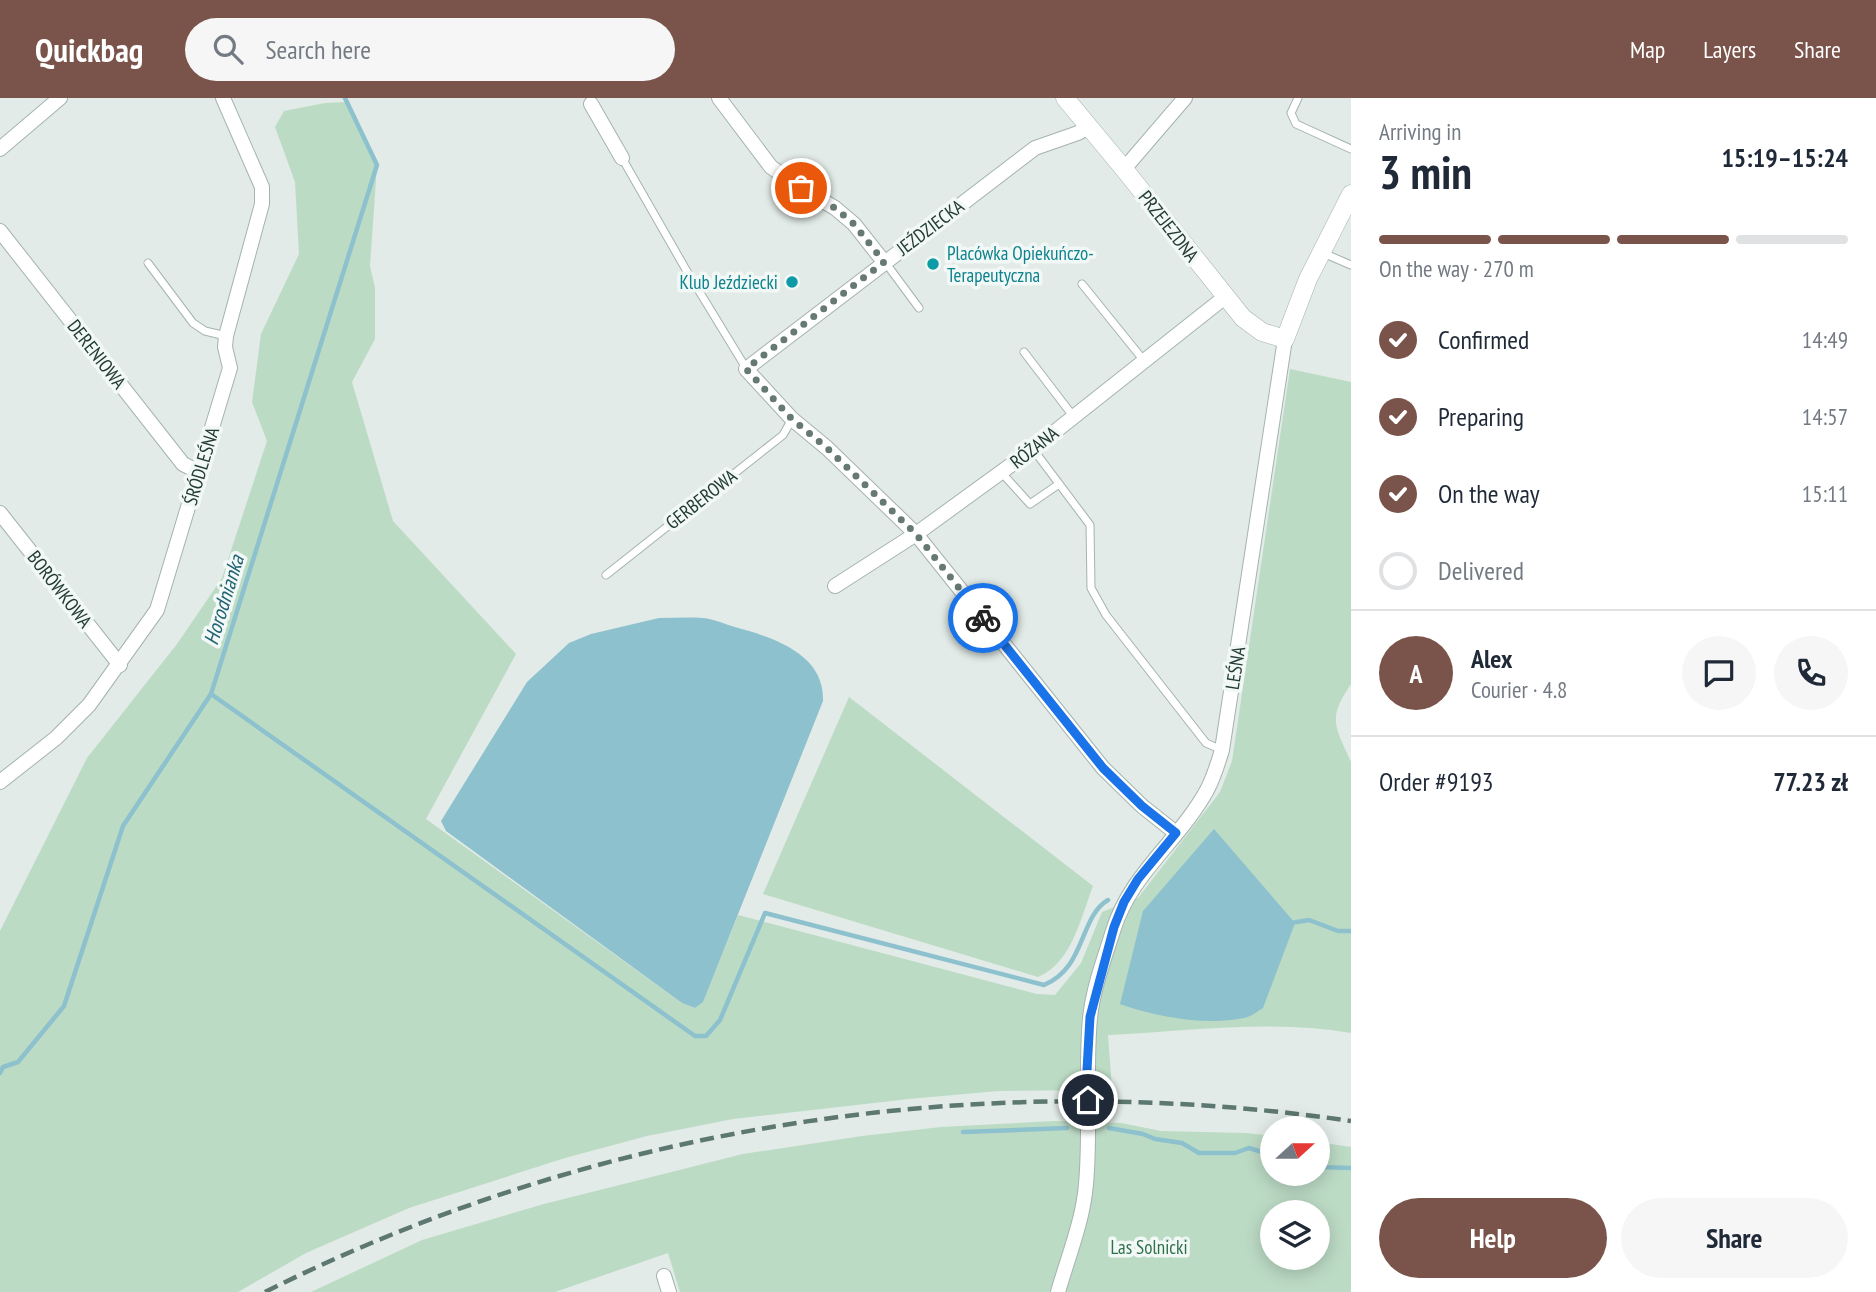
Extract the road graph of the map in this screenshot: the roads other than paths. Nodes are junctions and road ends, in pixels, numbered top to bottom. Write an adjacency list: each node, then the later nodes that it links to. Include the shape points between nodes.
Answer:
1 (223, 98): 22 (street, ŚRÓDLEŚNA, via 262,187 262,204)
2 (719, 98): 16 (street, via 771,167 845,216)
3 (1065, 98): 8 (street, PRZEJEZDNA)
4 (1185, 98): 12 (street)
5 (1298, 98): 10 (lane, via 1291,113 1296,124)
6 (56, 99): 9 (street)
7 (592, 100): 11 (street)
8 (1090, 126): 12 (street, PRZEJEZDNA); 16 (street, JEŹDZIECKA, via 1035,148)
9 (0, 149)
10 (1351, 149)
11 (622, 158): 26 (lane)
12 (1124, 169): 20 (street, PRZEJEZDNA)
13 (1351, 194): 15 (street, LEŚNA)
14 (0, 231): 30 (street, DERENIOWA, via 183,464)
15 (1322, 253): 18 (lane); 23 (street, LEŚNA)
16 (884, 262): 21 (lane); 26 (street, JEŹDZIECKA)
17 (148, 263): 22 (lane, via 193,323)
18 (1351, 265)
19 (1082, 284): 25 (lane)
20 (1225, 297): 23 (street, PRZEJEZDNA, via 1255,328); 25 (street, RÓŻANA)
21 (919, 308)
22 (226, 336): 30 (street, ŚRÓDLEŚNA, via 230,368)
23 (1285, 339): 38 (street, LEŚNA)
24 (1024, 352): 27 (lane)
25 (1145, 362): 27 (street, RÓŻANA)
26 (746, 369): 28 (street)
27 (1073, 416): 29 (street, RÓŻANA)
28 (792, 419): 34 (street); 35 (lane, GERBEROWA, via 783,435)
29 (1033, 449): 31 (street, RÓŻANA); 32 (lane)
30 (199, 471): 37 (street, ŚRÓDLEŚNA, via 157,610)
31 (1001, 472): 32 (lane, via 1030,504); 34 (street, RÓŻANA)
32 (1059, 484): 38 (lane, via 1090,525 1091,588 1106,615 1206,743)
33 (0, 513): 37 (street, BORÓWKOWA)
34 (916, 534): 36 (street, RÓŻANA); 40 (street, via 1103,768)
35 (606, 575)
36 (835, 586)
37 (120, 665): 39 (street, ŚRÓDLEŚNA, via 56,738)
38 (1222, 750): 40 (street, LEŚNA, via 1209,788)
39 (0, 782)
40 (1176, 833): 43 (street, LEŚNA, via 1124,902 1090,1017 1086,1184)
41 (664, 1276): 42 (street)
42 (668, 1292)
43 (1058, 1292)

